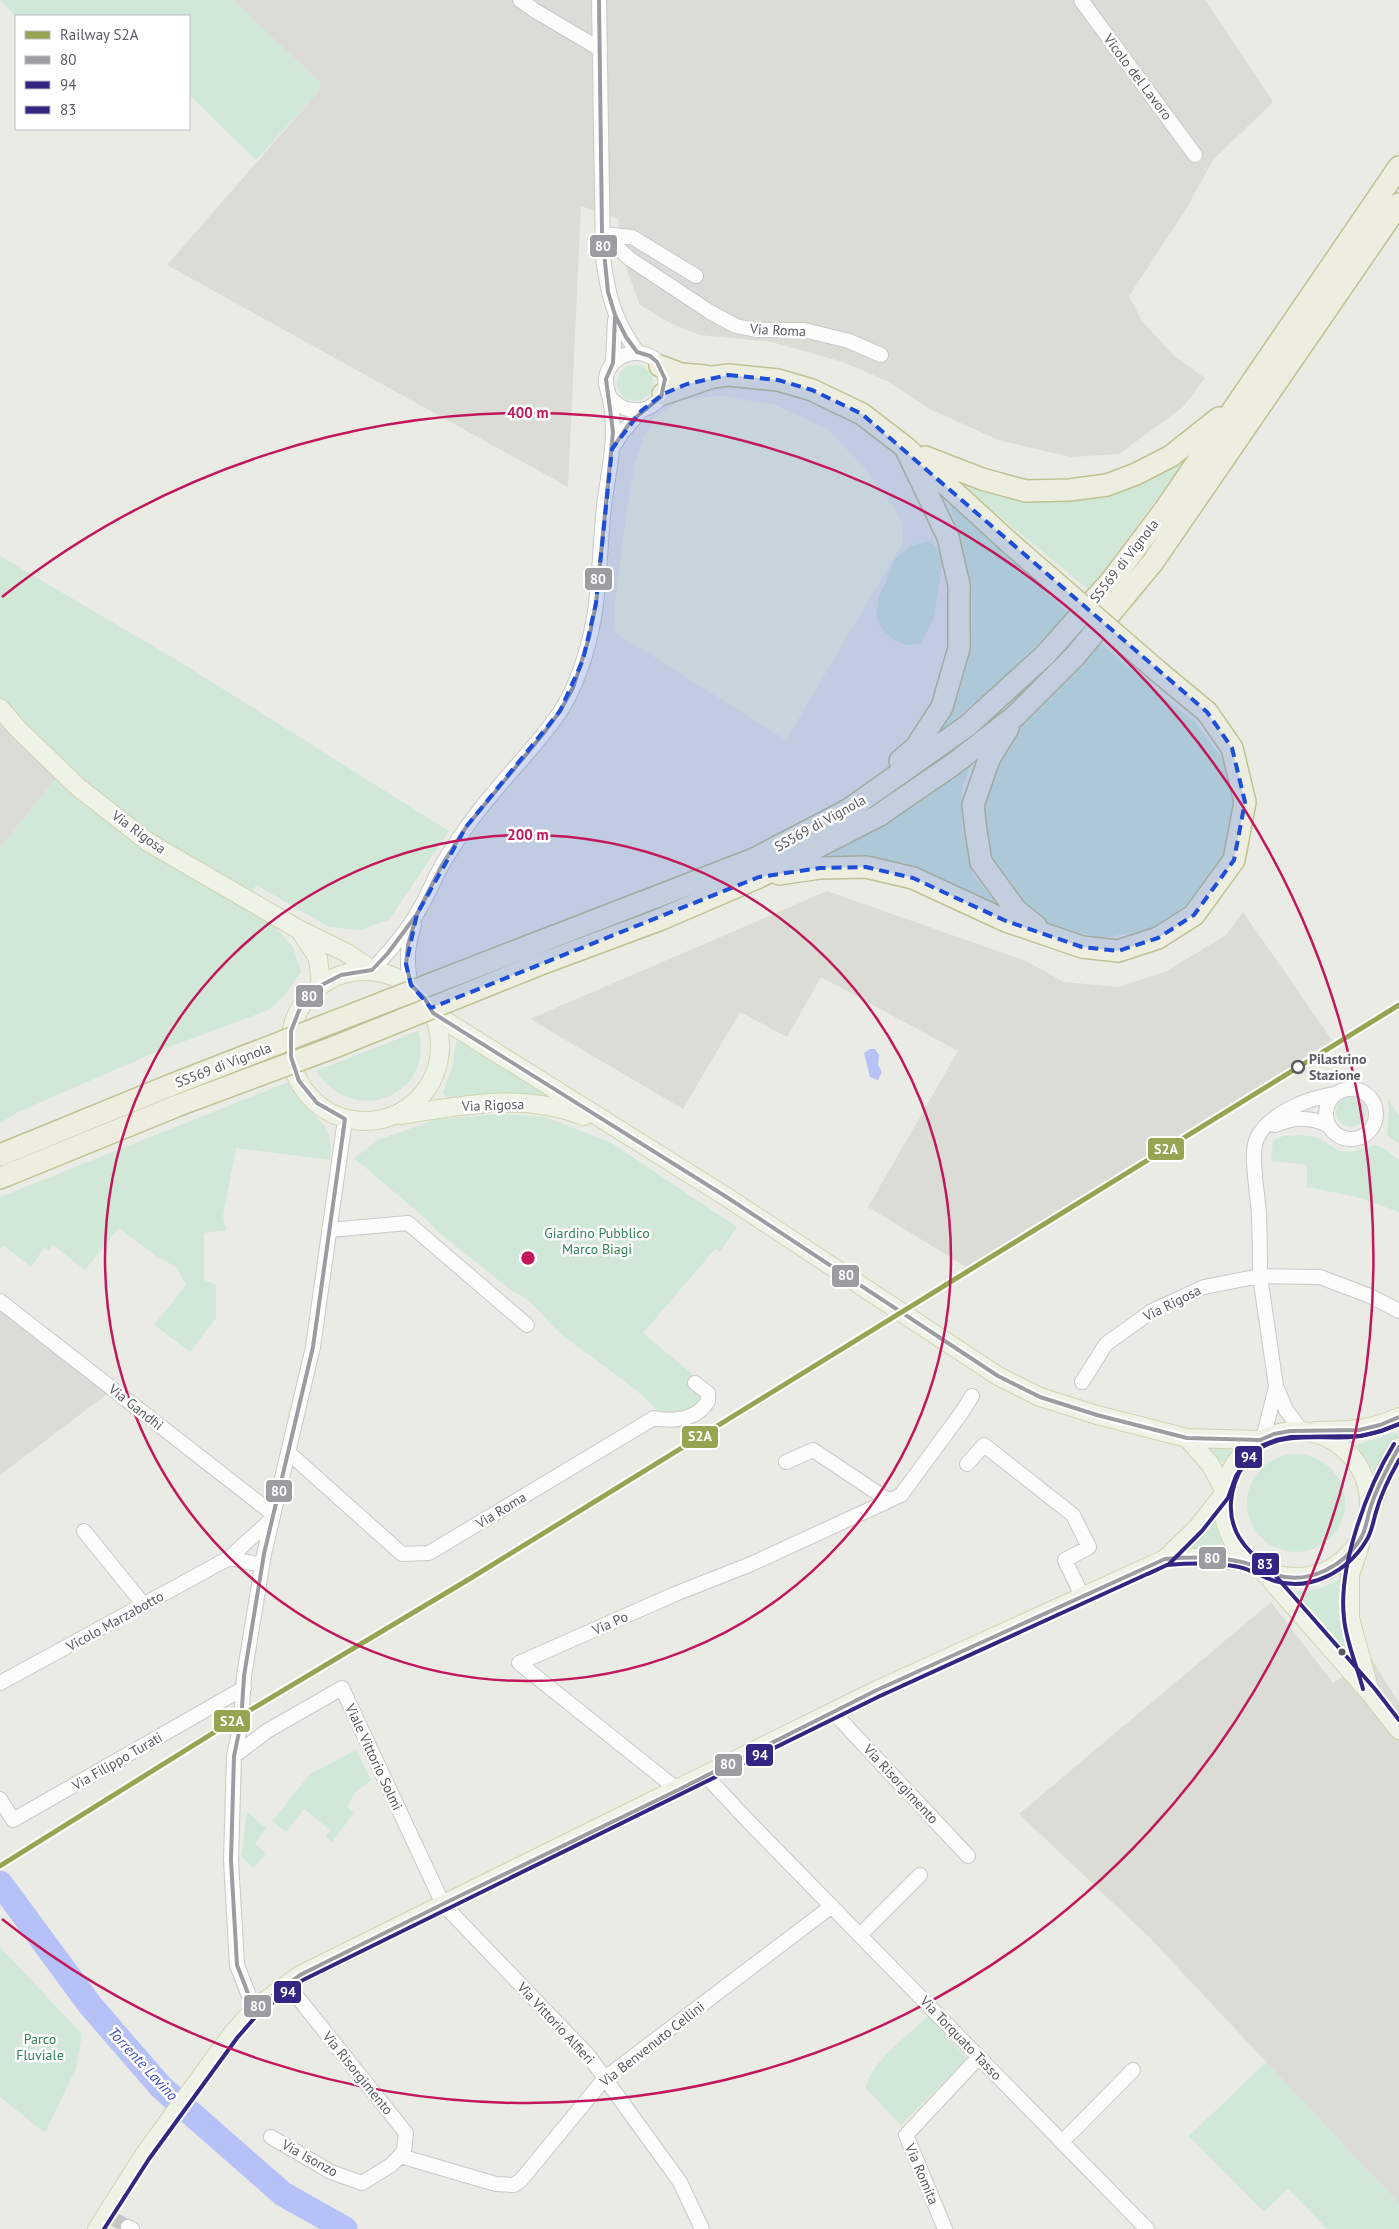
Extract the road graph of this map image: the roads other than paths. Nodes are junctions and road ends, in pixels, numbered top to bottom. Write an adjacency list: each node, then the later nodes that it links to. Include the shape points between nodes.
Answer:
1 (520, 0): 4 (street)
2 (599, 0): 4 (street)
3 (1081, 0): 5 (street, Vicolo del Lavoro)
4 (600, 49): 8 (street)
5 (1196, 155)
6 (1399, 167): 18 (highway, SS569 di Vignola)
7 (1399, 204): 23 (highway, SS569 di Vignola, via 1152,562 1075,656)
8 (602, 234): 9 (street, via 632,238); 10 (street, via 605,275); 12 (street, Via Roma, via 630,259 736,326 756,330 804,330 849,340)
9 (696, 276)
10 (615, 317): 11 (street); 13 (street)
11 (637, 352): 13 (street); 14 (street, via 646,354)
12 (881, 355)
13 (613, 363): 17 (street, via 606,379)
14 (660, 366): 15 (highway, via 681,374); 16 (street, via 664,375)
15 (713, 377): 16 (highway); 20 (highway, via 756,377 812,390 862,414)
16 (662, 394): 19 (street, via 650,408)
17 (609, 396): 19 (street, via 623,409); 21 (street)
18 (1240, 400): 20 (highway, via 1171,456 1107,485 1026,491 949,468); 24 (highway, SS569 di Vignola, via 1111,581 1046,655 967,726)
19 (641, 411): 21 (street, via 620,434)
20 (905, 447): 24 (highway, via 948,537 959,586 959,648 942,707 916,747); 28 (highway, bridge, via 1208,712 1232,748 1245,802 1234,860 1194,915 1158,938 1118,951 1082,947)
21 (612, 449): 26 (street, via 594,616 573,688 543,734 466,827)
22 (0, 708): 27 (main road, Via Rigosa, via 78,787 148,842)
23 (1014, 717): 25 (highway, SS569 di Vignola, via 878,816); 28 (highway, via 989,759 973,805 976,831 981,862 1016,910)
24 (848, 810): 34 (highway, SS569 di Vignola, bridge, via 754,859 529,946)
25 (759, 878): 28 (highway, via 820,868 866,867 913,878 1006,921); 34 (highway, SS569 di Vignola, bridge, via 332,1048)
26 (417, 914): 29 (street); 31 (street, via 406,964)
27 (298, 929): 29 (main road, Via Rigosa, via 347,952); 30 (main road, Via Rigosa, via 318,958)
28 (1045, 935)
29 (372, 970): 30 (main road, via 335,976); 31 (main road)
30 (321, 984): 36 (main road, via 295,1016 289,1046 291,1062 296,1077 312,1100)
31 (411, 985): 32 (main road)
32 (433, 1013): 35 (main road, via 441,1045 433,1079 414,1103); 39 (main road, Via Rigosa)
33 (1334, 1094): 37 (street, via 1326,1109); 37 (street, via 1349,1088 1364,1091 1374,1102 1377,1118 1369,1132 1356,1139 1340,1137); 38 (street, via 1299,1104)
34 (175, 1095): 40 (highway, SS569 di Vignola); 41 (highway, SS569 di Vignola)
35 (391, 1116): 36 (main road, via 368,1121); 39 (main road, Via Rigosa, via 468,1104 516,1101 565,1109)
36 (345, 1119): 42 (street)
37 (1329, 1126): 38 (street, via 1302,1118)
38 (1262, 1130): 43 (street, via 1253,1153)
39 (622, 1131): 53 (main road, Via Rigosa, via 998,1376 1040,1397)
40 (0, 1155)
41 (0, 1178)
42 (329, 1230): 46 (street, via 408,1223); 56 (street, via 313,1347)
43 (1260, 1276): 45 (street, Via Rigosa, via 1320,1277); 47 (street, Via Rigosa, via 1204,1287 1152,1311 1106,1344); 49 (street)
44 (0, 1301): 62 (street, Via Gandhi)
45 (1399, 1310)
46 (527, 1325)
47 (1082, 1382)
48 (695, 1383): 56 (street, Via Roma, via 708,1393 708,1401 698,1411 679,1420 654,1418 430,1553 402,1554)
49 (1276, 1386): 52 (street, via 1286,1410); 54 (street)
50 (972, 1396): 60 (street, Via Po, via 901,1495)
51 (1399, 1417): 52 (main road, via 1359,1430)
52 (1304, 1431): 54 (main road, via 1274,1434); 61 (main road, via 1327,1437 1346,1450 1360,1467 1368,1488)
53 (1187, 1438): 54 (main road, Via Rigosa); 59 (main road, via 1202,1453)
54 (1261, 1439): 59 (main road, via 1242,1454 1230,1473)
55 (1399, 1447): 61 (main road, via 1387,1467)
56 (288, 1453): 62 (street)
57 (786, 1462): 60 (street, via 813,1450)
58 (967, 1464): 69 (street, via 984,1445 1073,1516 1090,1547 1065,1560)
59 (1224, 1493): 66 (main road, via 1198,1527); 68 (main road, via 1224,1517 1231,1538)
60 (888, 1500): 80 (street, Via Po, via 751,1564 519,1663)
61 (1370, 1510): 64 (main road)
62 (272, 1516): 65 (street, Vicolo Marzabotto); 67 (street)
63 (84, 1531): 70 (street)
64 (1363, 1536): 68 (main road, via 1337,1566 1319,1574 1299,1578 1279,1576); 73 (main road, via 1350,1575 1350,1618)
65 (229, 1558): 67 (street); 70 (street, Vicolo Marzabotto)
66 (1165, 1559): 68 (main road, via 1221,1558); 69 (main road)
67 (262, 1566): 72 (street)
68 (1256, 1566): 73 (main road)
69 (1082, 1596): 74 (main road)
70 (144, 1605): 71 (street, Vicolo Marzabotto)
71 (0, 1683)
72 (244, 1688): 75 (street); 81 (street, Via Filippo Turati, via 13,1820)
73 (1370, 1693): 76 (main road)
74 (834, 1712): 79 (main road); 82 (street, Via Risorgimento)
75 (241, 1723): 77 (street, via 250,1730); 78 (street)
76 (1399, 1730)
77 (267, 1731): 78 (street, Viale Vittorio Solmi); 84 (street, Viale Vittorio Solmi, via 342,1688)
78 (234, 1756): 88 (street, via 232,1860 237,1965)
79 (706, 1776): 80 (main road); 85 (street, Via Torquato Tasso)
80 (678, 1790): 84 (main road)
81 (0, 1799)
82 (968, 1856)
83 (920, 1875): 86 (street)
84 (443, 1904): 88 (main road, via 300,1975); 91 (street, Via Vittorio Alfieri, via 588,2055)
85 (832, 1906): 86 (street, Via Torquato Tasso); 91 (street, Via Benvenuto Cellini)
86 (860, 1935): 89 (street, Via Torquato Tasso)
87 (295, 1994): 94 (street, Via Risorgimento, via 406,2133)
88 (254, 2009): 95 (main road, via 208,2064 144,2155 110,2216)
89 (979, 2058): 93 (street, Via Torquato Tasso); 97 (street, Via Romita, via 906,2134)
90 (1133, 2070): 93 (street)
91 (605, 2078): 94 (street, Via Benvenuto Cellini, via 514,2185 496,2184); 96 (street, Via Vittorio Alfieri, via 680,2182)
92 (271, 2137): 94 (street, Via Isonzo, via 331,2172 362,2183 392,2165)
93 (1062, 2142): 98 (street, Via Torquato Tasso)
94 (400, 2156)
95 (97, 2229)
96 (702, 2229)
97 (945, 2229)
98 (1147, 2229)

